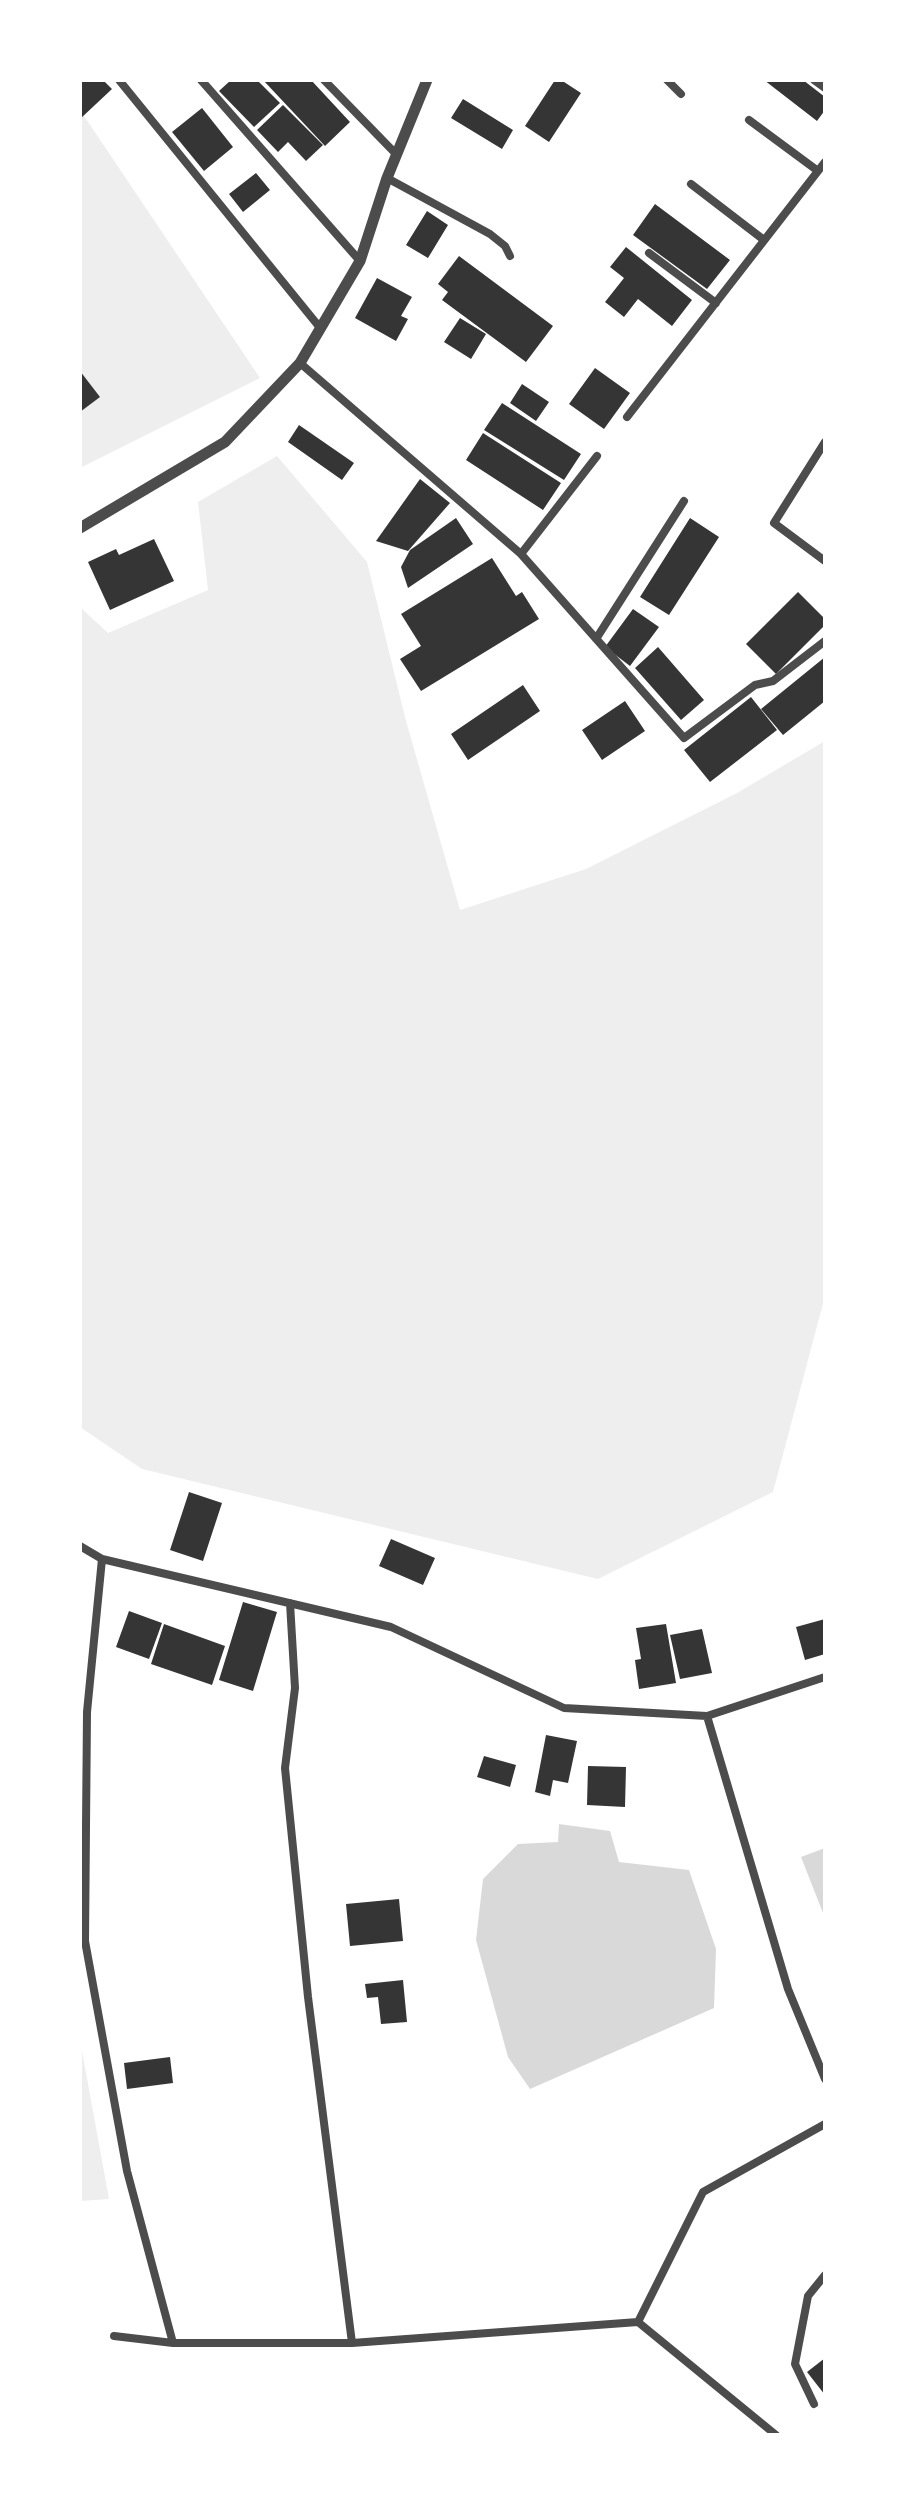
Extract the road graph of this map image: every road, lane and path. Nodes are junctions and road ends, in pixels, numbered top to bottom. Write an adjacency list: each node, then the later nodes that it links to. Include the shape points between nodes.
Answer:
1 (119, 80): 20 (street)
2 (201, 80): 18 (street)
3 (324, 80): 10 (street)
4 (427, 80): 10 (street)
5 (667, 80): 8 (street)
6 (814, 80): 7 (street)
7 (825, 88)
8 (681, 94)
9 (749, 120): 12 (street)
10 (396, 154): 13 (street)
11 (825, 162): 12 (street)
12 (818, 171): 15 (street)
13 (387, 178): 17 (street, via 490,234); 18 (street)
14 (691, 184): 15 (street)
15 (764, 240): 19 (street)
16 (649, 253): 19 (street)
17 (510, 256)
18 (360, 261): 20 (street)
19 (716, 303): 22 (street)
20 (321, 329): 21 (street)
21 (300, 363): 26 (street, via 225,442); 27 (street)
22 (627, 417)
23 (825, 442): 28 (street, via 774,523)
24 (597, 456): 27 (street)
25 (684, 501): 29 (street)
26 (80, 528)
27 (521, 554): 29 (street)
28 (825, 561)
29 (596, 639): 30 (street, via 684,738)
30 (825, 641)
31 (80, 1546): 32 (street)
32 (102, 1559): 33 (street); 41 (street, via 87,1712 85,1941 127,2171)
33 (290, 1603): 35 (street, via 391,1627 564,1708); 42 (street, via 295,1688 285,1768)
34 (825, 1677): 35 (street)
35 (707, 1716): 36 (street, via 788,1989)
36 (825, 2079)
37 (825, 2124): 39 (street, via 703,2192)
38 (825, 2275): 43 (street, via 808,2296 795,2364)
39 (638, 2322): 42 (street); 44 (street)
40 (114, 2336): 41 (street)
41 (173, 2343): 42 (street)
42 (352, 2343)
43 (814, 2404)
44 (776, 2435)

